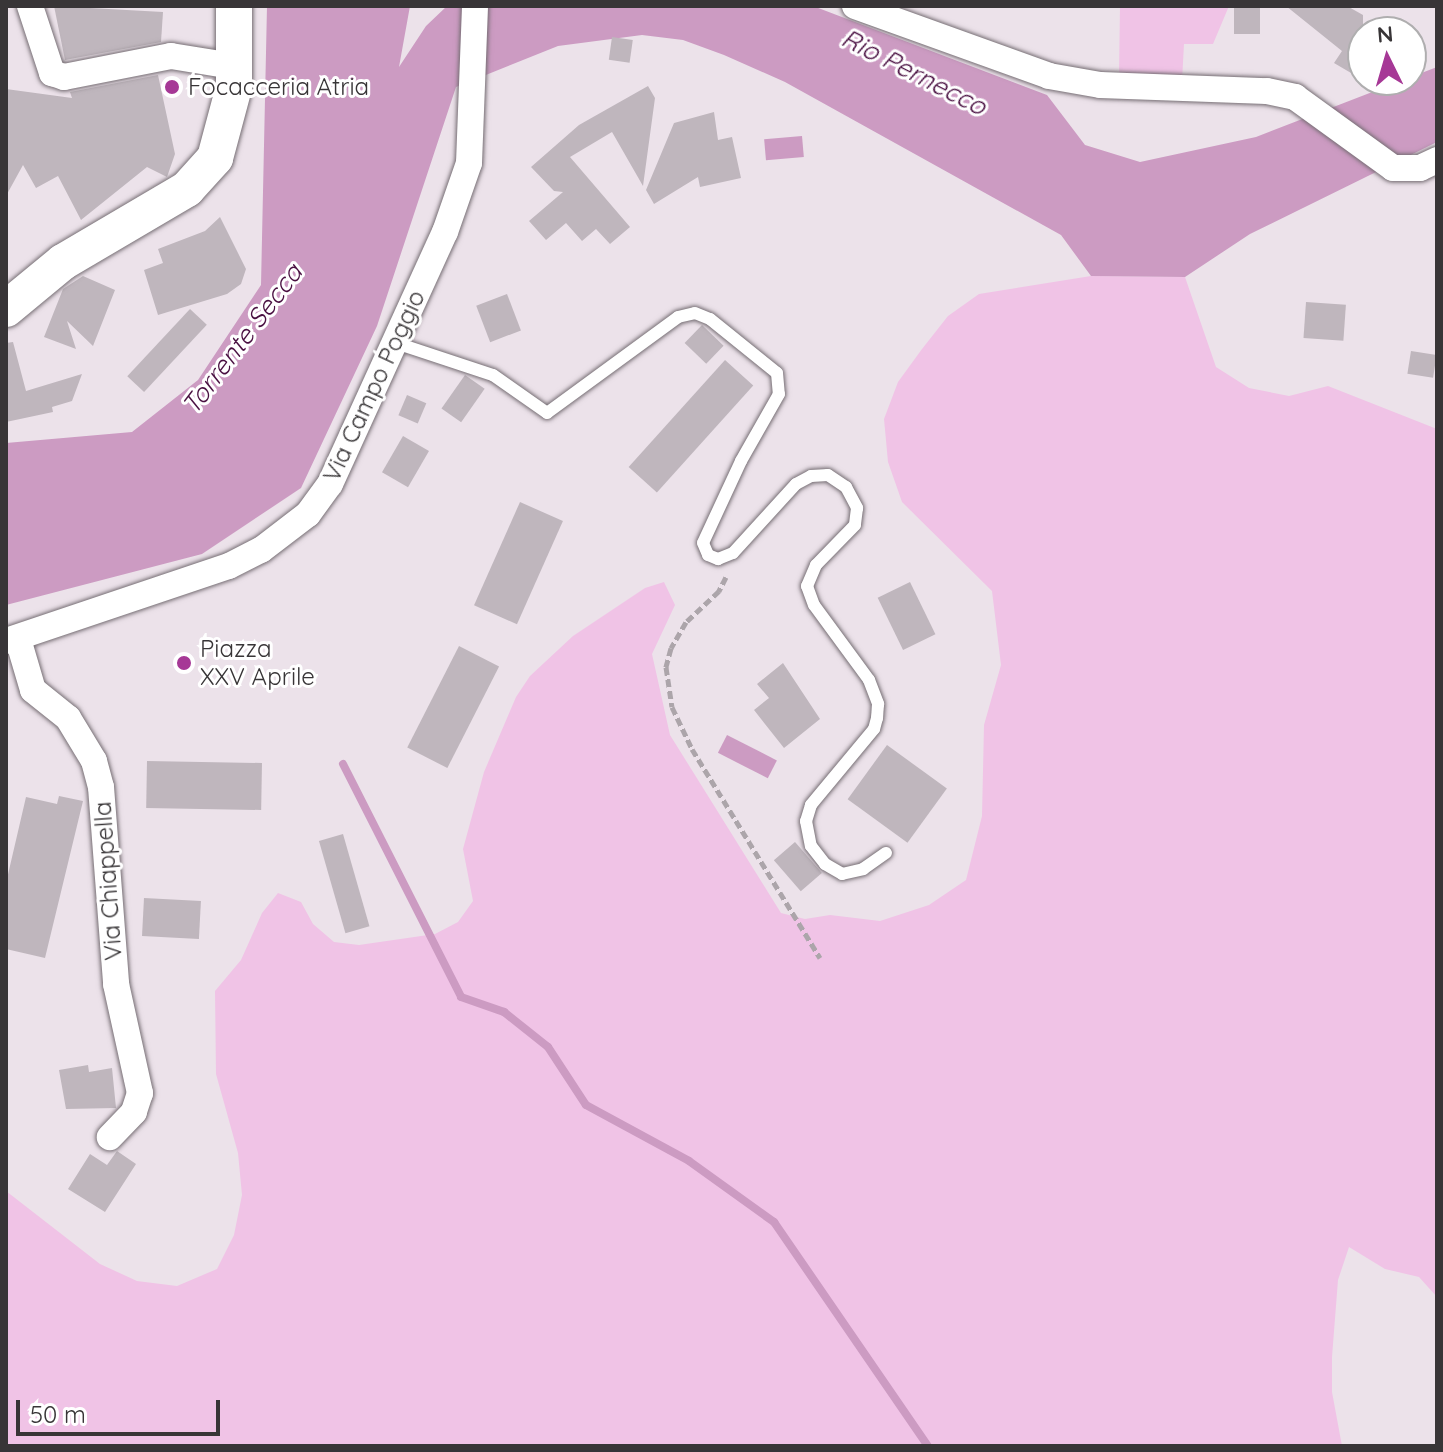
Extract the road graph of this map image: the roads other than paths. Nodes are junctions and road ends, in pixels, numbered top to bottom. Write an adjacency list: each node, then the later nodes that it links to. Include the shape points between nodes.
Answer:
1 (30, 6): 5 (street, via 52,73 64,77 171,56)
2 (234, 6): 5 (main road)
3 (475, 6): 8 (street, Via Campo Poggio, via 469,163 445,232)
4 (855, 6): 6 (street, via 1049,76 1100,85 1267,91 1295,97 1393,168 1420,168)
5 (233, 66): 7 (main road, via 226,125 215,158 187,189 63,262)
6 (1437, 160)
7 (6, 309)
8 (393, 342): 9 (street, Via Campo Poggio, via 330,484 308,514 261,550 229,566); 10 (lane, via 493,375 547,413 678,317 695,313 710,319 777,373 781,383 703,543 708,555 718,559 733,553 796,484 811,476 828,475 846,487 857,508 855,525 816,565 807,586 814,605 869,680 877,718 811,805 806,821 811,846 842,874 863,869)
9 (12, 640): 11 (street, Via Chiappella, via 33,690 68,718 94,761 101,787 116,984 140,1093 134,1112)
10 (886, 853)
11 (110, 1137)

